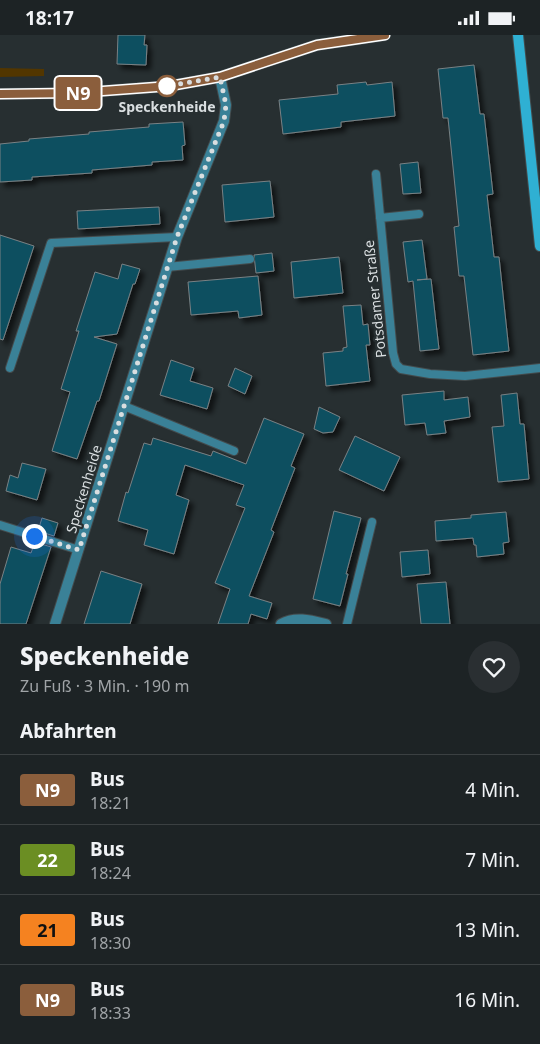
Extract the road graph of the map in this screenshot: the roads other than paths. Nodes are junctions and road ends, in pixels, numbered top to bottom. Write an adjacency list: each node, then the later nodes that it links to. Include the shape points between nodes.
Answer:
1 (385, 35): 3 (street, via 317,45)
2 (518, 35): 9 (street)
3 (220, 77): 4 (street, via 134,89); 8 (street, Speckenheide, via 226,105 224,121)
4 (0, 94)
5 (376, 174): 7 (lane, Potsdamer Straße)
6 (420, 213): 7 (lane)
7 (380, 218): 13 (lane, Potsdamer Straße, via 392,353 401,369 465,376)
8 (177, 237): 11 (street, Speckenheide); 12 (lane, via 51,243)
9 (540, 246)
10 (250, 259): 11 (lane)
11 (167, 267): 14 (street, Speckenheide)
12 (10, 368)
13 (540, 368)
14 (124, 406): 15 (lane); 18 (street, Speckenheide)
15 (234, 451)
16 (372, 522): 22 (lane)
17 (0, 525): 18 (lane)
18 (79, 550): 19 (street, Speckenheide)
19 (55, 624)
20 (281, 624): 21 (street, via 304,619)
21 (326, 624)
22 (347, 624)

